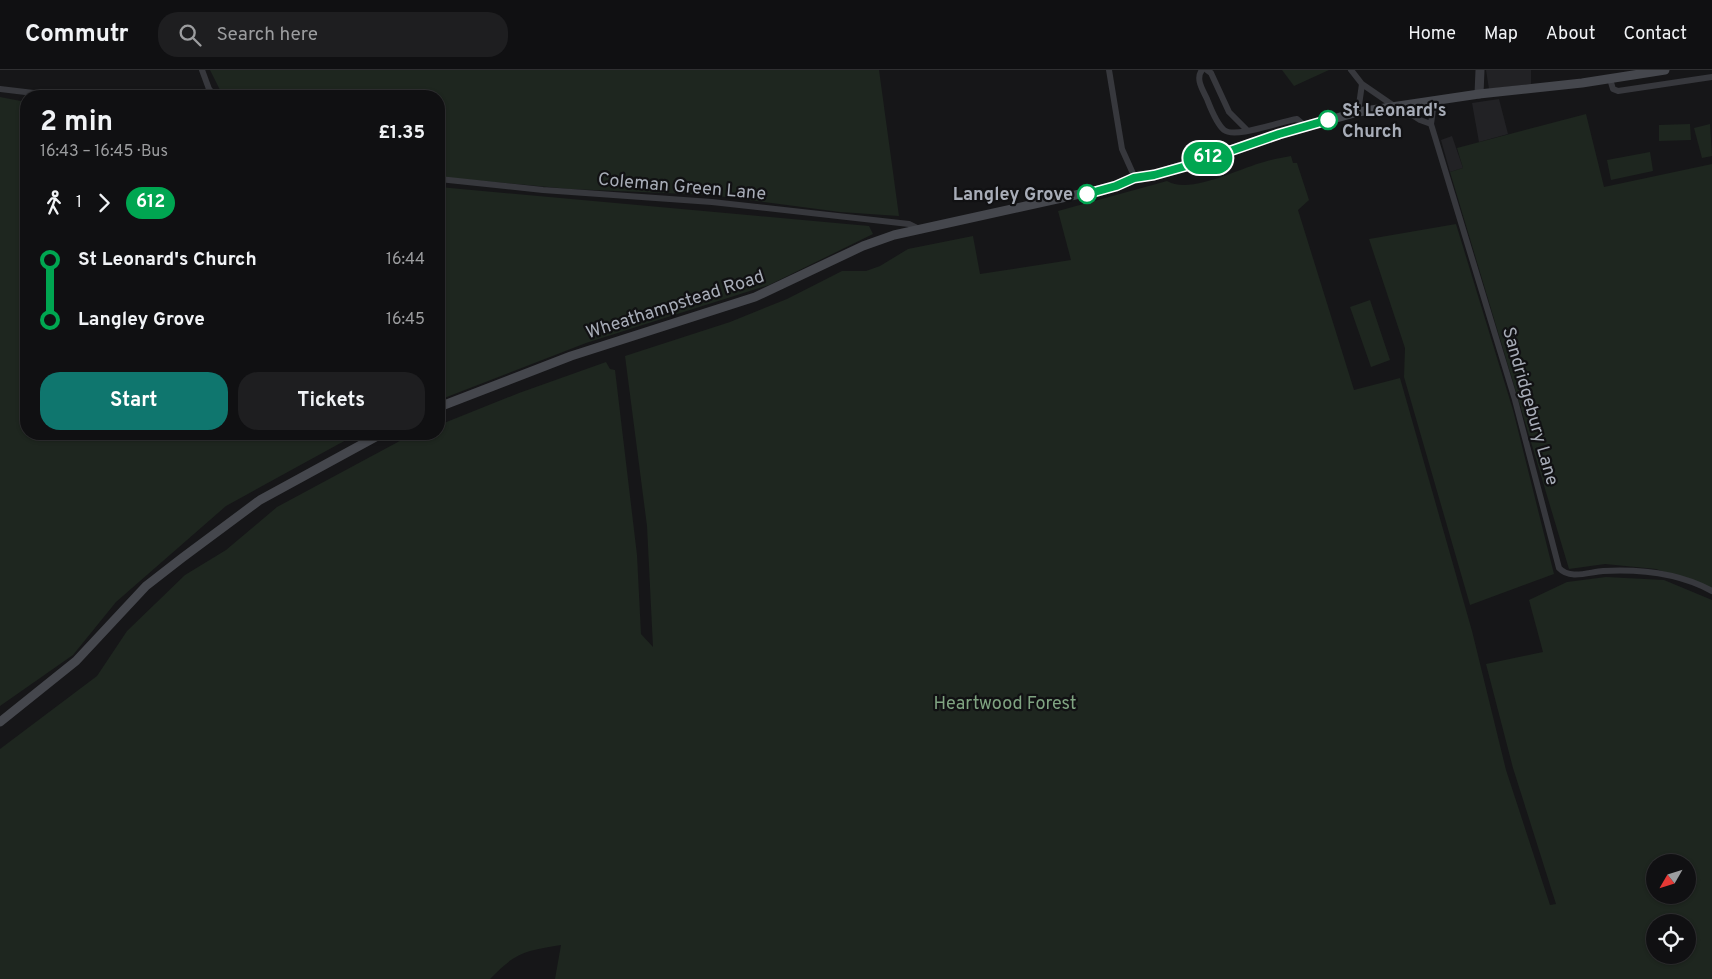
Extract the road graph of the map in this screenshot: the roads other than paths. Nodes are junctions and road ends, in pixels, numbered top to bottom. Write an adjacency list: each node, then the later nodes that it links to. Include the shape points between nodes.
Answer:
1 (202, 70): 12 (street)
2 (1109, 70): 21 (street, via 1122,149)
3 (1202, 70): 20 (street, via 1200,84 1222,128 1231,133)
4 (1207, 70): 20 (street, via 1229,112)
5 (1351, 70): 10 (street)
6 (1480, 70): 14 (street)
7 (1665, 70): 9 (main road, Wheathampstead Road)
8 (1712, 77): 9 (street, via 1618,91 1612,89)
9 (1610, 79): 14 (main road, Wheathampstead Road)
10 (1362, 84): 16 (street); 17 (street)
11 (0, 89): 13 (street)
12 (208, 89)
13 (20, 91)
14 (1479, 94): 15 (main road, Wheathampstead Road)
15 (1434, 102): 16 (main road, Wheathampstead Road); 18 (street, Sandridgebury Lane)
16 (1396, 106): 17 (main road, Wheathampstead Road); 18 (street)
17 (1358, 112): 19 (main road, Wheathampstead Road)
18 (1431, 124): 26 (street, Sandridgebury Lane, via 1515,400 1559,568 1574,574 1612,570 1658,572)
19 (1305, 126): 20 (street, via 1296,119); 21 (main road, Wheathampstead Road, via 1190,165)
20 (1247, 130)
21 (1134, 178): 23 (main road, Wheathampstead Road, via 1073,197)
22 (445, 181): 23 (street, Coleman Green Lane, via 712,202 909,224)
23 (921, 230): 24 (main road, Wheathampstead Road, via 863,246 755,297 579,353)
24 (445, 405)
25 (369, 440): 27 (main road, via 268,495 182,558 146,586 76,661)
26 (1712, 591)
27 (0, 722)

